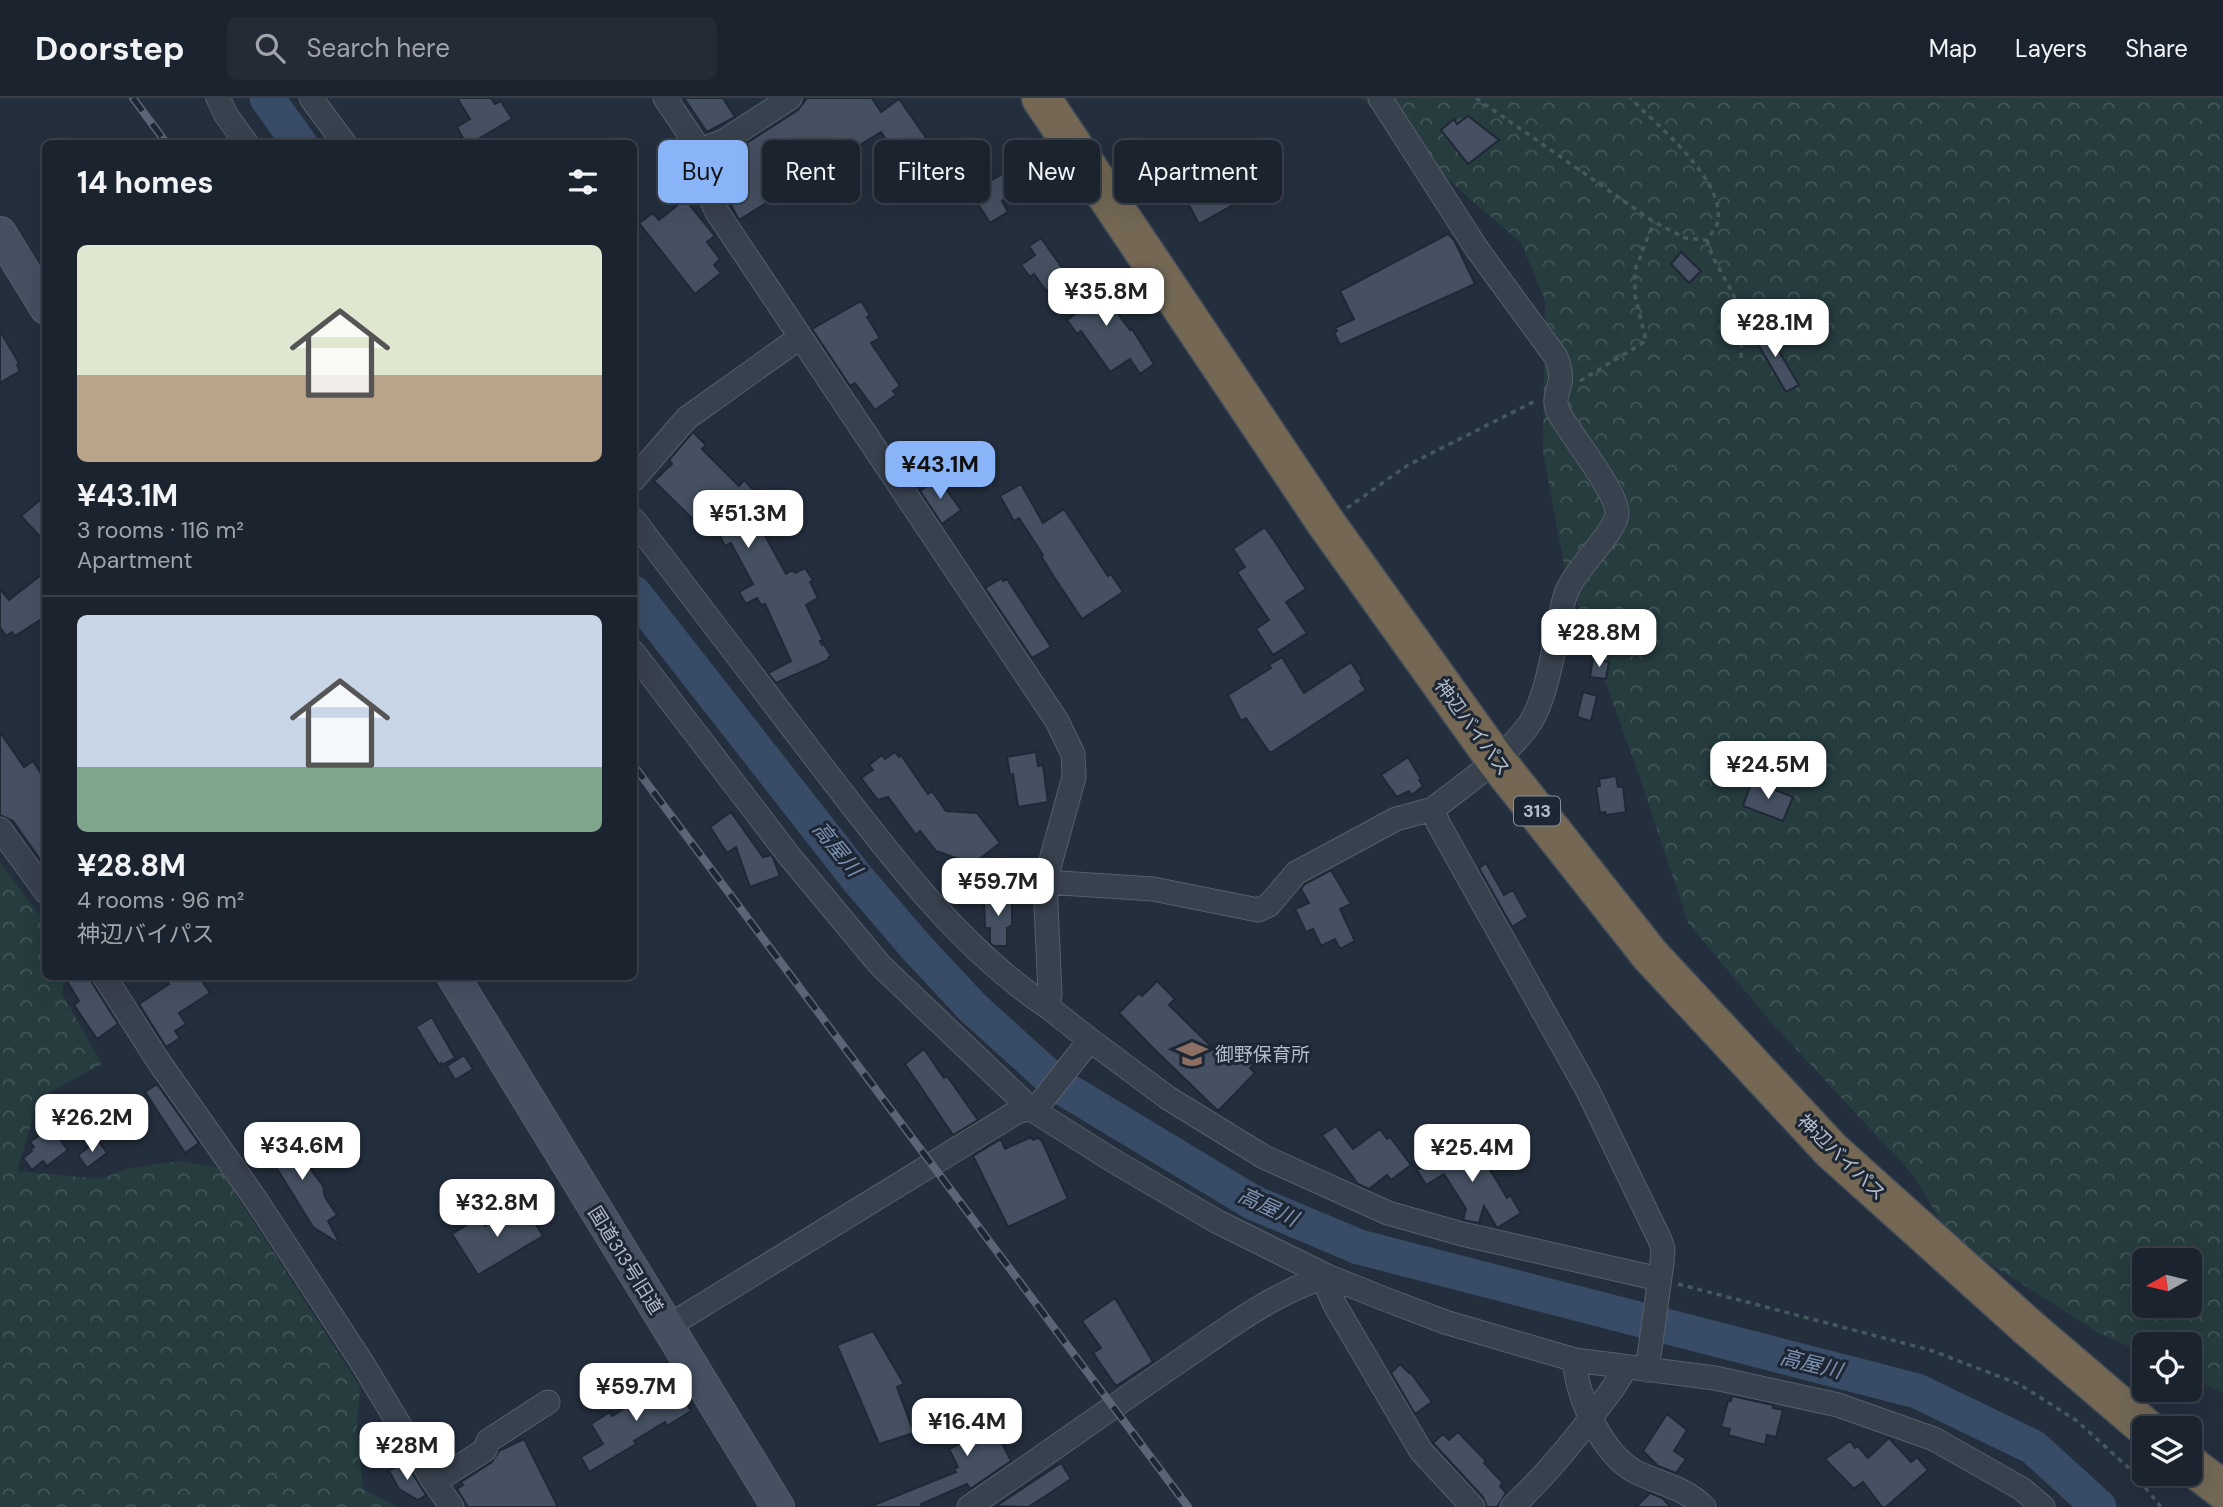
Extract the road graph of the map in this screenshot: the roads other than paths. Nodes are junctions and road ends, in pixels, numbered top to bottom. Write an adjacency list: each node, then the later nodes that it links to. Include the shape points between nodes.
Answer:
1 (218, 98): 7 (street)
2 (311, 98): 8 (street)
3 (665, 98): 9 (street)
4 (790, 98): 10 (street)
5 (1041, 98): 18 (highway, 神辺バイパス / 313, via 1326,523)
6 (1380, 98): 18 (street, via 1477,249 1556,357 1558,411 1618,513 1567,590 1531,723)
7 (244, 140)
8 (342, 140)
9 (693, 140)
10 (726, 140)
11 (713, 203): 14 (street)
12 (0, 233): 13 (street)
13 (42, 301)
14 (799, 338): 15 (street, via 687,418); 21 (street, via 1057,721 1073,754 1074,777)
15 (637, 476)
16 (637, 524): 25 (street, via 911,879 978,949)
17 (637, 657): 27 (street, via 791,858 880,965)
18 (1495, 759): 19 (street); 34 (highway, 神辺バイパス / 313, via 1650,955 1831,1150)
19 (1433, 809): 21 (street, via 1396,819 1296,873 1269,905 1258,910 1153,889); 29 (street, via 1588,1091 1642,1202 1663,1249)
20 (0, 829): 22 (street)
21 (1045, 882): 25 (street)
22 (42, 887)
23 (107, 980): 37 (street, via 256,1200)
24 (455, 980): 30 (street, 国道313号旧道)
25 (1048, 1007): 26 (street)
26 (1088, 1043): 27 (street); 29 (street, via 1265,1157 1388,1213)
27 (1037, 1106): 28 (street, via 1112,1160 1216,1221); 30 (street, via 1017,1112)
28 (1327, 1276): 31 (street, via 1445,1322); 41 (street, via 1248,1314); 42 (street, via 1336,1307 1406,1429)
29 (1658, 1283): 32 (street)
30 (667, 1327): 40 (street, 国道313号旧道)
31 (1575, 1360): 32 (street); 35 (street)
32 (1640, 1366): 35 (street, via 1619,1382); 45 (street, via 1838,1405 1934,1439 2022,1489)
33 (548, 1402): 37 (street)
34 (2132, 1416)
35 (1591, 1418): 43 (street); 44 (street, via 1606,1446 1633,1471 1680,1488)
36 (2202, 1474): 38 (highway)
37 (434, 1482): 39 (street)
38 (2223, 1490)
39 (452, 1507)
40 (778, 1507)
41 (970, 1507)
42 (1473, 1507)
43 (1512, 1507)
44 (1703, 1507)
45 (2043, 1507)

